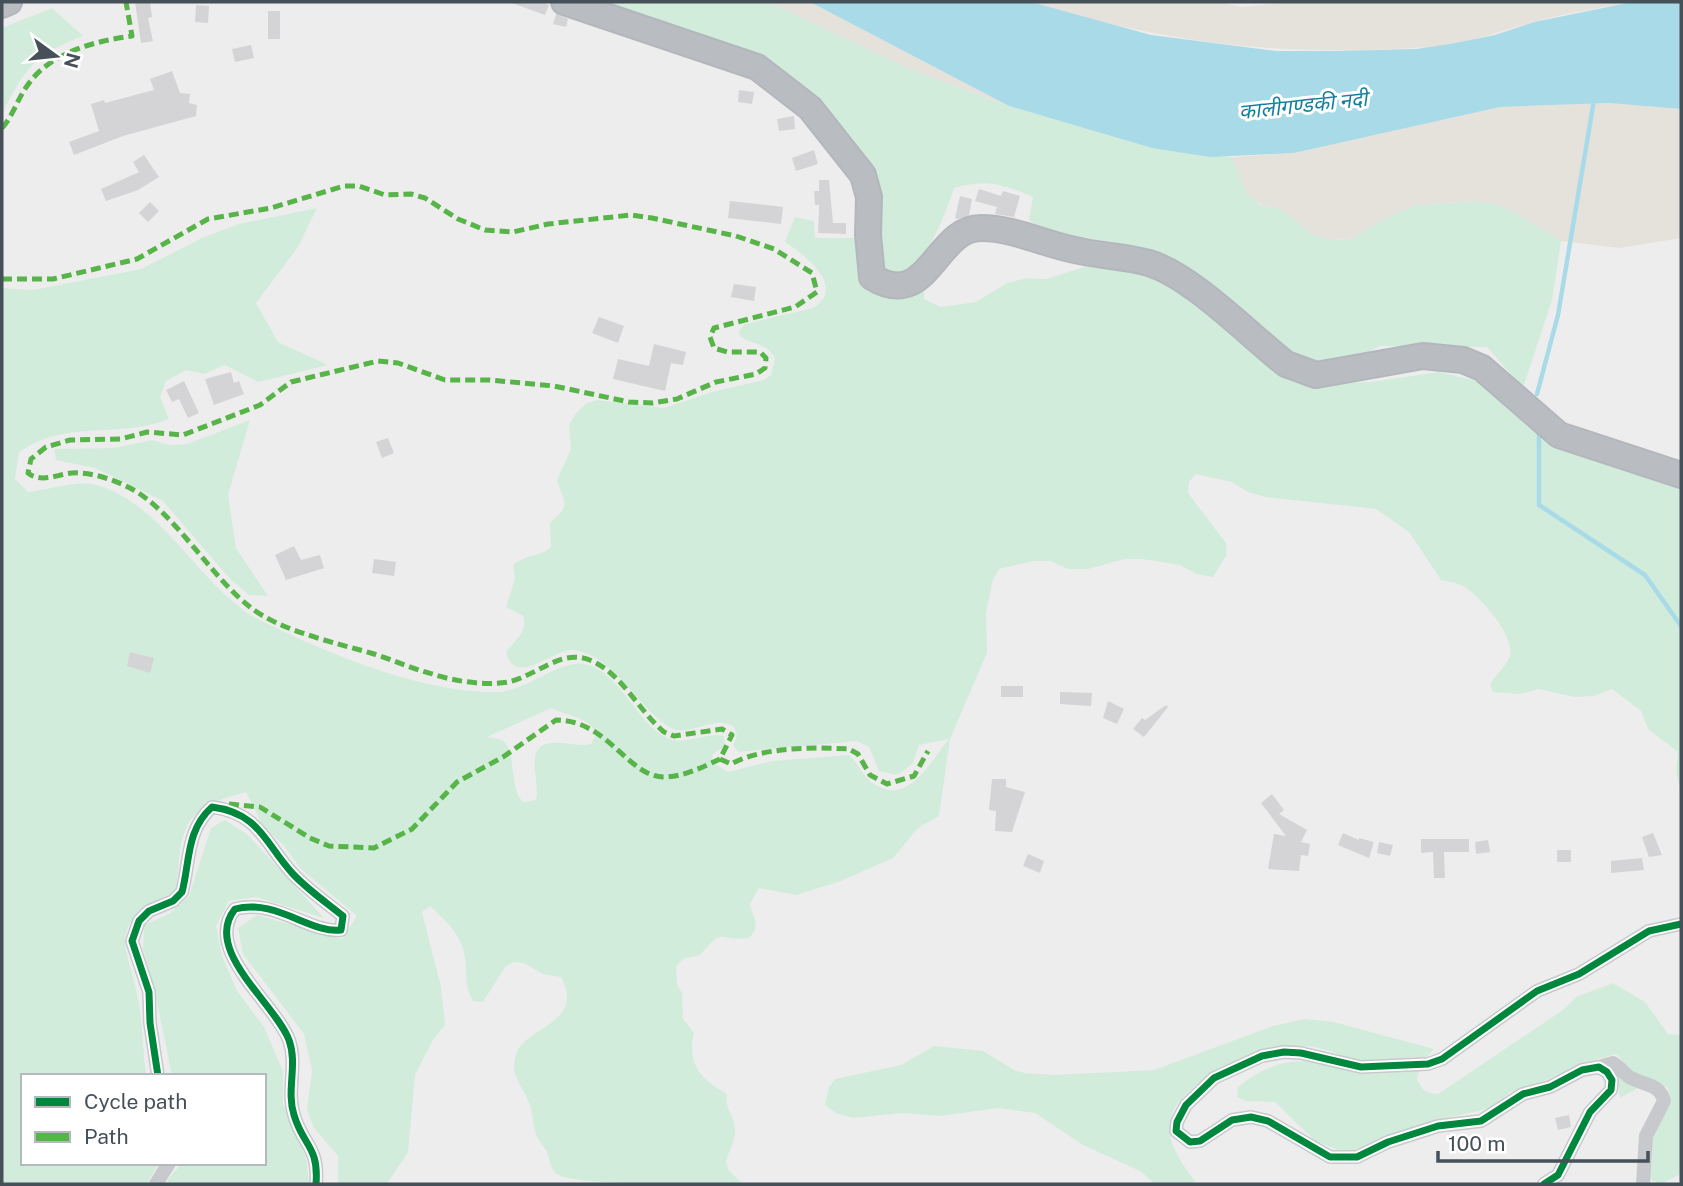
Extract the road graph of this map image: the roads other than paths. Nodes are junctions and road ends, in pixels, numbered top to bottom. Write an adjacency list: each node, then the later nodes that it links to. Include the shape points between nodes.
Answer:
1 (9, 2): 3 (highway)
2 (564, 2): 4 (highway, via 757,67 810,108 863,175 869,197 872,277 885,285 898,286 921,276 951,241 964,231 980,228 1151,263 1177,276 1302,372 1333,374 1423,356 1463,359 1482,368 1559,435)
3 (2, 5)
4 (1681, 475)
5 (1681, 924): 6 (street, via 1649,932 1580,974 1537,991 1428,1064 1361,1067 1284,1052 1239,1064 1214,1078 1186,1105 1176,1131 1190,1142 1200,1142 1223,1125 1251,1117 1268,1121 1330,1157 1348,1159 1438,1126 1481,1121 1523,1094)
6 (1600, 1067): 11 (street, via 1612,1080 1611,1090 1590,1112 1558,1175); 12 (street, via 1613,1063 1629,1077 1657,1088 1663,1097 1646,1136)
7 (158, 1074): 10 (street, via 149,992 133,951 133,932 149,911 182,892 196,828 212,807 223,809 263,832 292,873 343,916 341,930 331,931 286,914 244,906 235,909 227,924 230,951 240,970 288,1037 294,1060 294,1115 316,1157)
8 (168, 1165): 9 (street)
9 (156, 1184)
10 (316, 1184)
11 (1544, 1184)
12 (1643, 1184)

